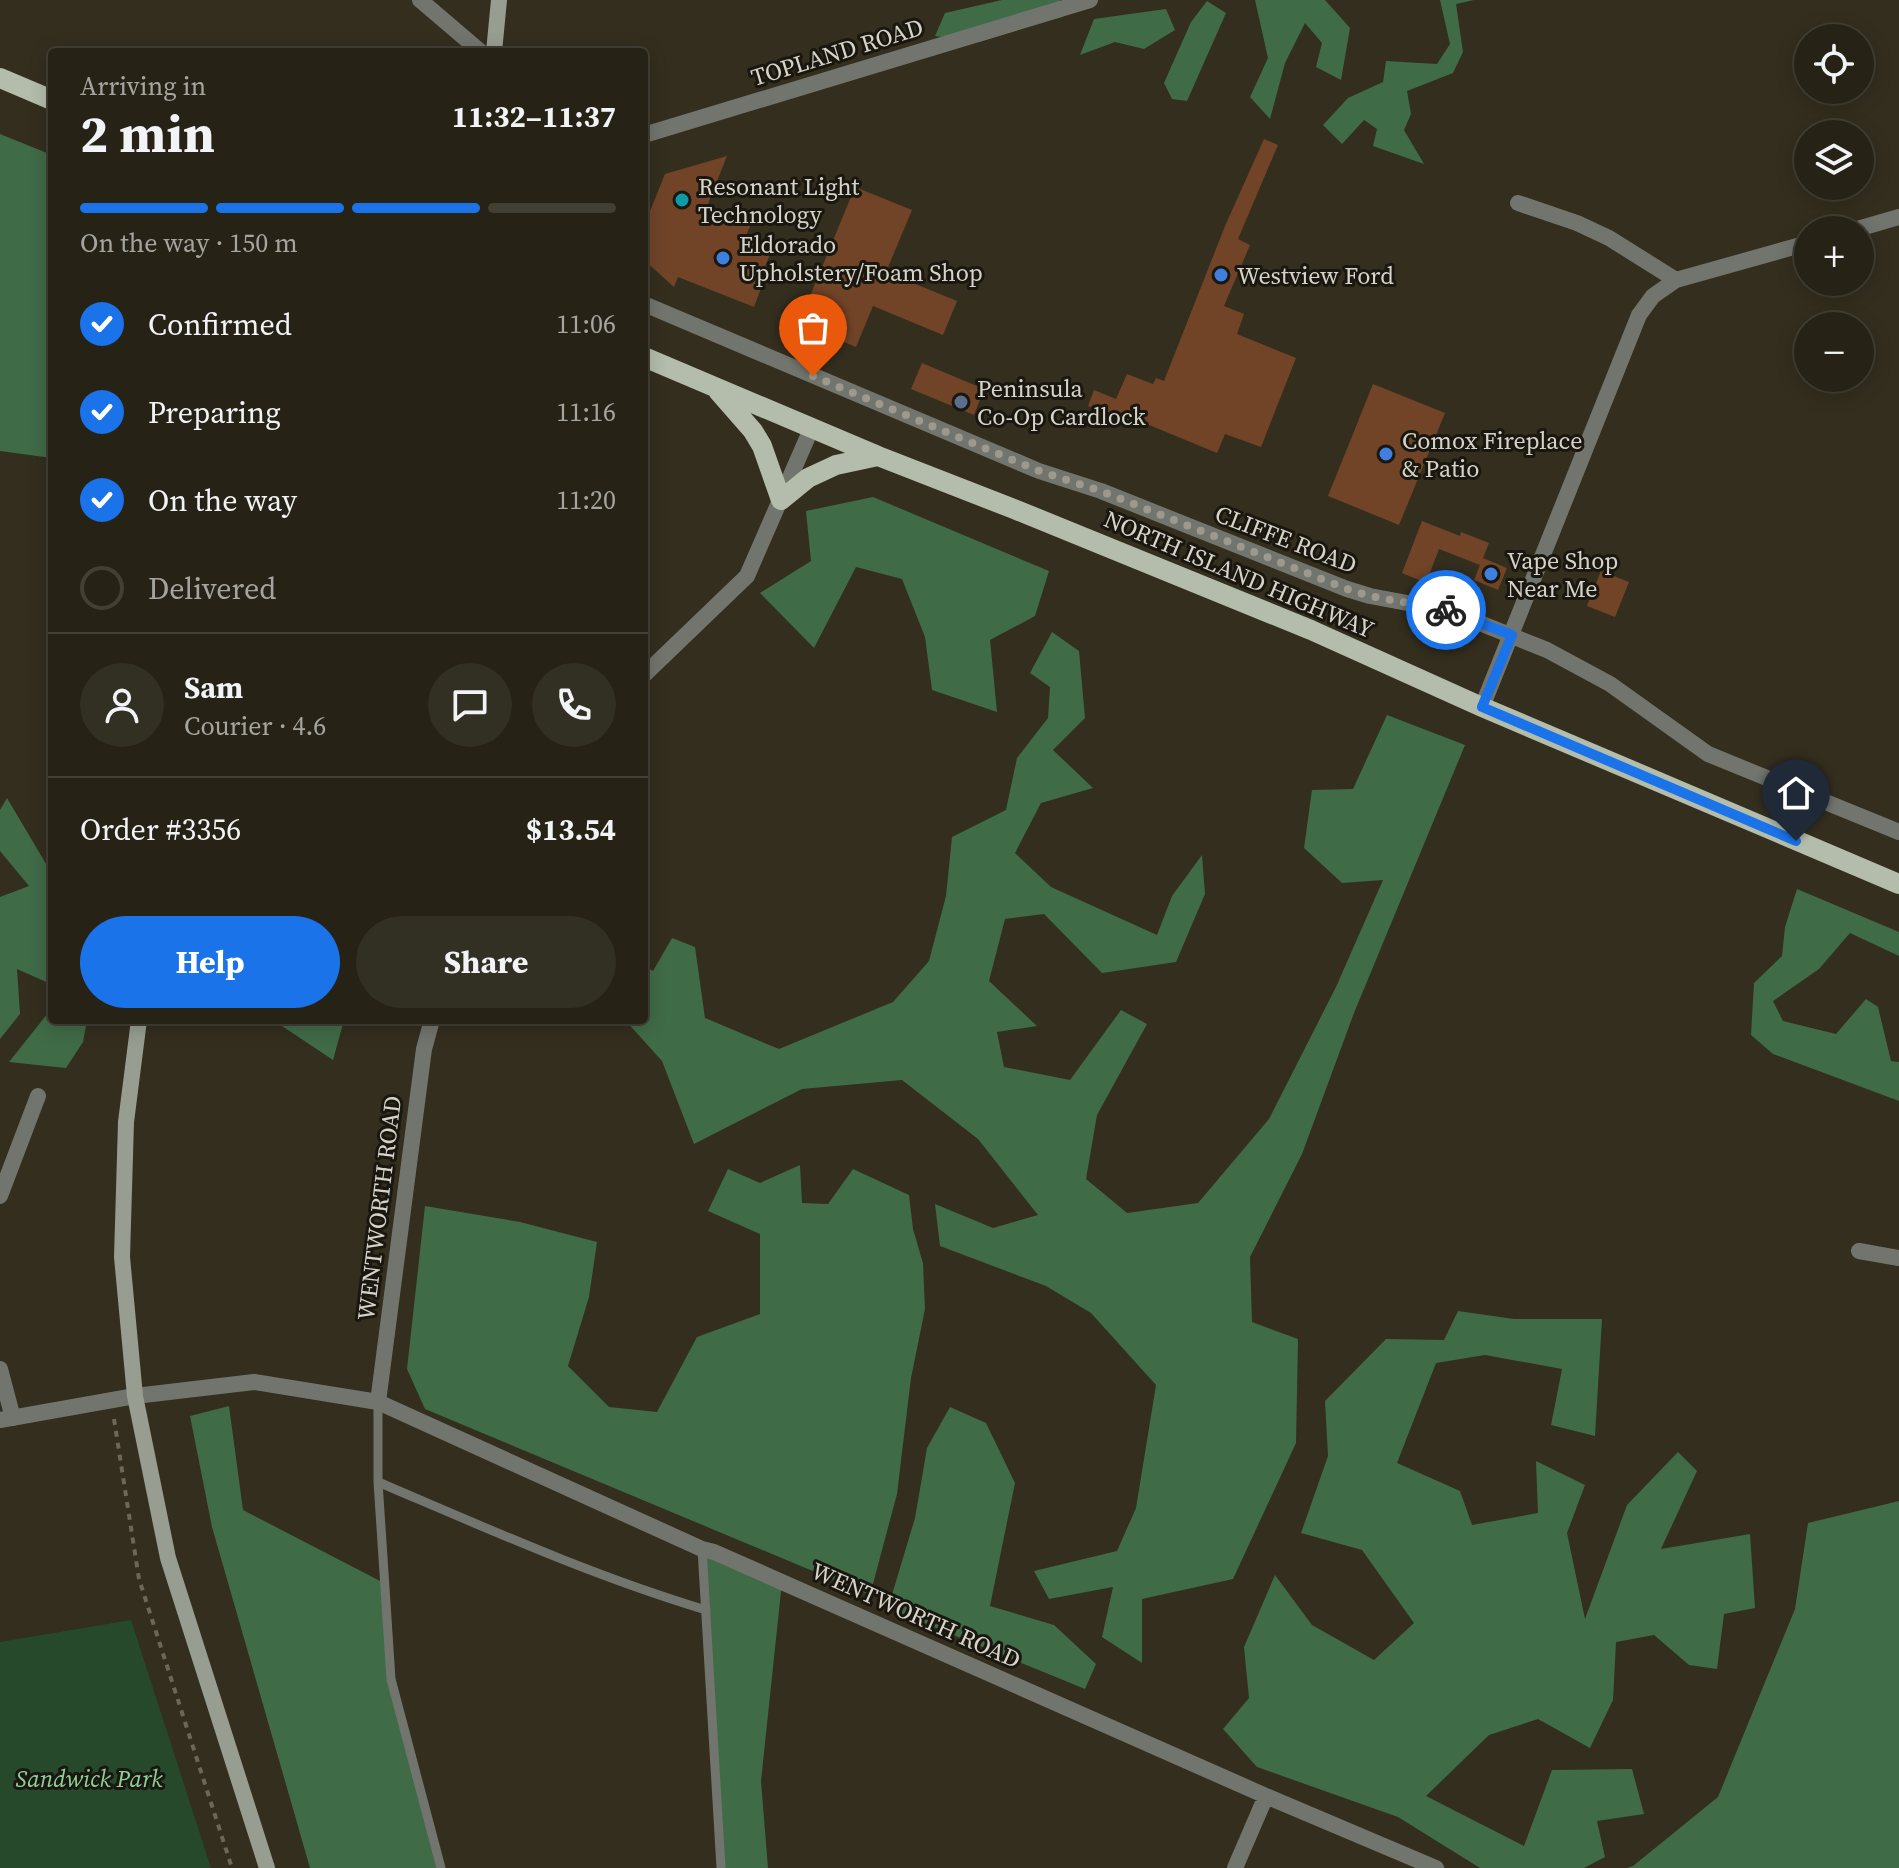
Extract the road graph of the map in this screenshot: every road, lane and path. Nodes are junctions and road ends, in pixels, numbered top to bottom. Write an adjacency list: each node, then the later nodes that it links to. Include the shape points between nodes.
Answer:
1 (420, 0): 4 (street)
2 (499, 0): 5 (main road)
3 (1090, 0): 8 (street, TOPLAND ROAD)
4 (476, 48)
5 (494, 48)
6 (0, 78): 7 (main road)
7 (48, 98)
8 (648, 134)
9 (1518, 203): 13 (street, via 1609,238)
10 (1899, 217): 11 (street)
11 (1874, 224)
12 (1794, 247): 13 (street)
13 (1676, 280): 20 (street, via 1653,296 1639,315)
14 (648, 306): 20 (street, CLIFFE ROAD, via 1039,471 1347,589 1450,611)
15 (648, 359): 16 (main road, NORTH ISLAND HIGHWAY)
16 (714, 386): 17 (main road, NORTH ISLAND HIGHWAY); 19 (main road, via 762,446)
17 (812, 427): 18 (main road, NORTH ISLAND HIGHWAY); 19 (street)
18 (878, 456): 19 (main road, via 836,465 808,478); 22 (main road, NORTH ISLAND HIGHWAY, via 1311,630)
19 (781, 500): 21 (street, via 747,576)
20 (1512, 635): 22 (street); 23 (street, CLIFFE ROAD, via 1610,684 1708,754)
21 (648, 671)
22 (1482, 707): 24 (main road, NORTH ISLAND HIGHWAY)
23 (1899, 832)
24 (1899, 884)
25 (138, 1024): 32 (main road, via 126,1122 122,1257)
26 (431, 1024): 34 (street, WENTWORTH ROAD)
27 (38, 1096): 28 (street)
28 (0, 1196)
29 (1859, 1251): 30 (street)
30 (1899, 1258)
31 (0, 1369): 35 (street)
32 (135, 1396): 33 (street, WENTWORTH ROAD); 34 (street, WENTWORTH ROAD, via 254,1382); 41 (main road, via 168,1558)
33 (111, 1400): 35 (street, WENTWORTH ROAD); 40 (path, via 139,1579)
34 (378, 1402): 36 (lane); 37 (street, WENTWORTH ROAD)
35 (7, 1419)
36 (378, 1482): 38 (lane, via 618,1582); 42 (lane, via 391,1679)
37 (702, 1549): 38 (lane); 39 (street, WENTWORTH ROAD)
38 (706, 1610): 43 (lane)
39 (1266, 1796): 44 (street); 45 (street, WENTWORTH ROAD)
40 (232, 1868)
41 (267, 1868)
42 (441, 1868)
43 (721, 1868)
44 (1235, 1868)
45 (1436, 1868)

